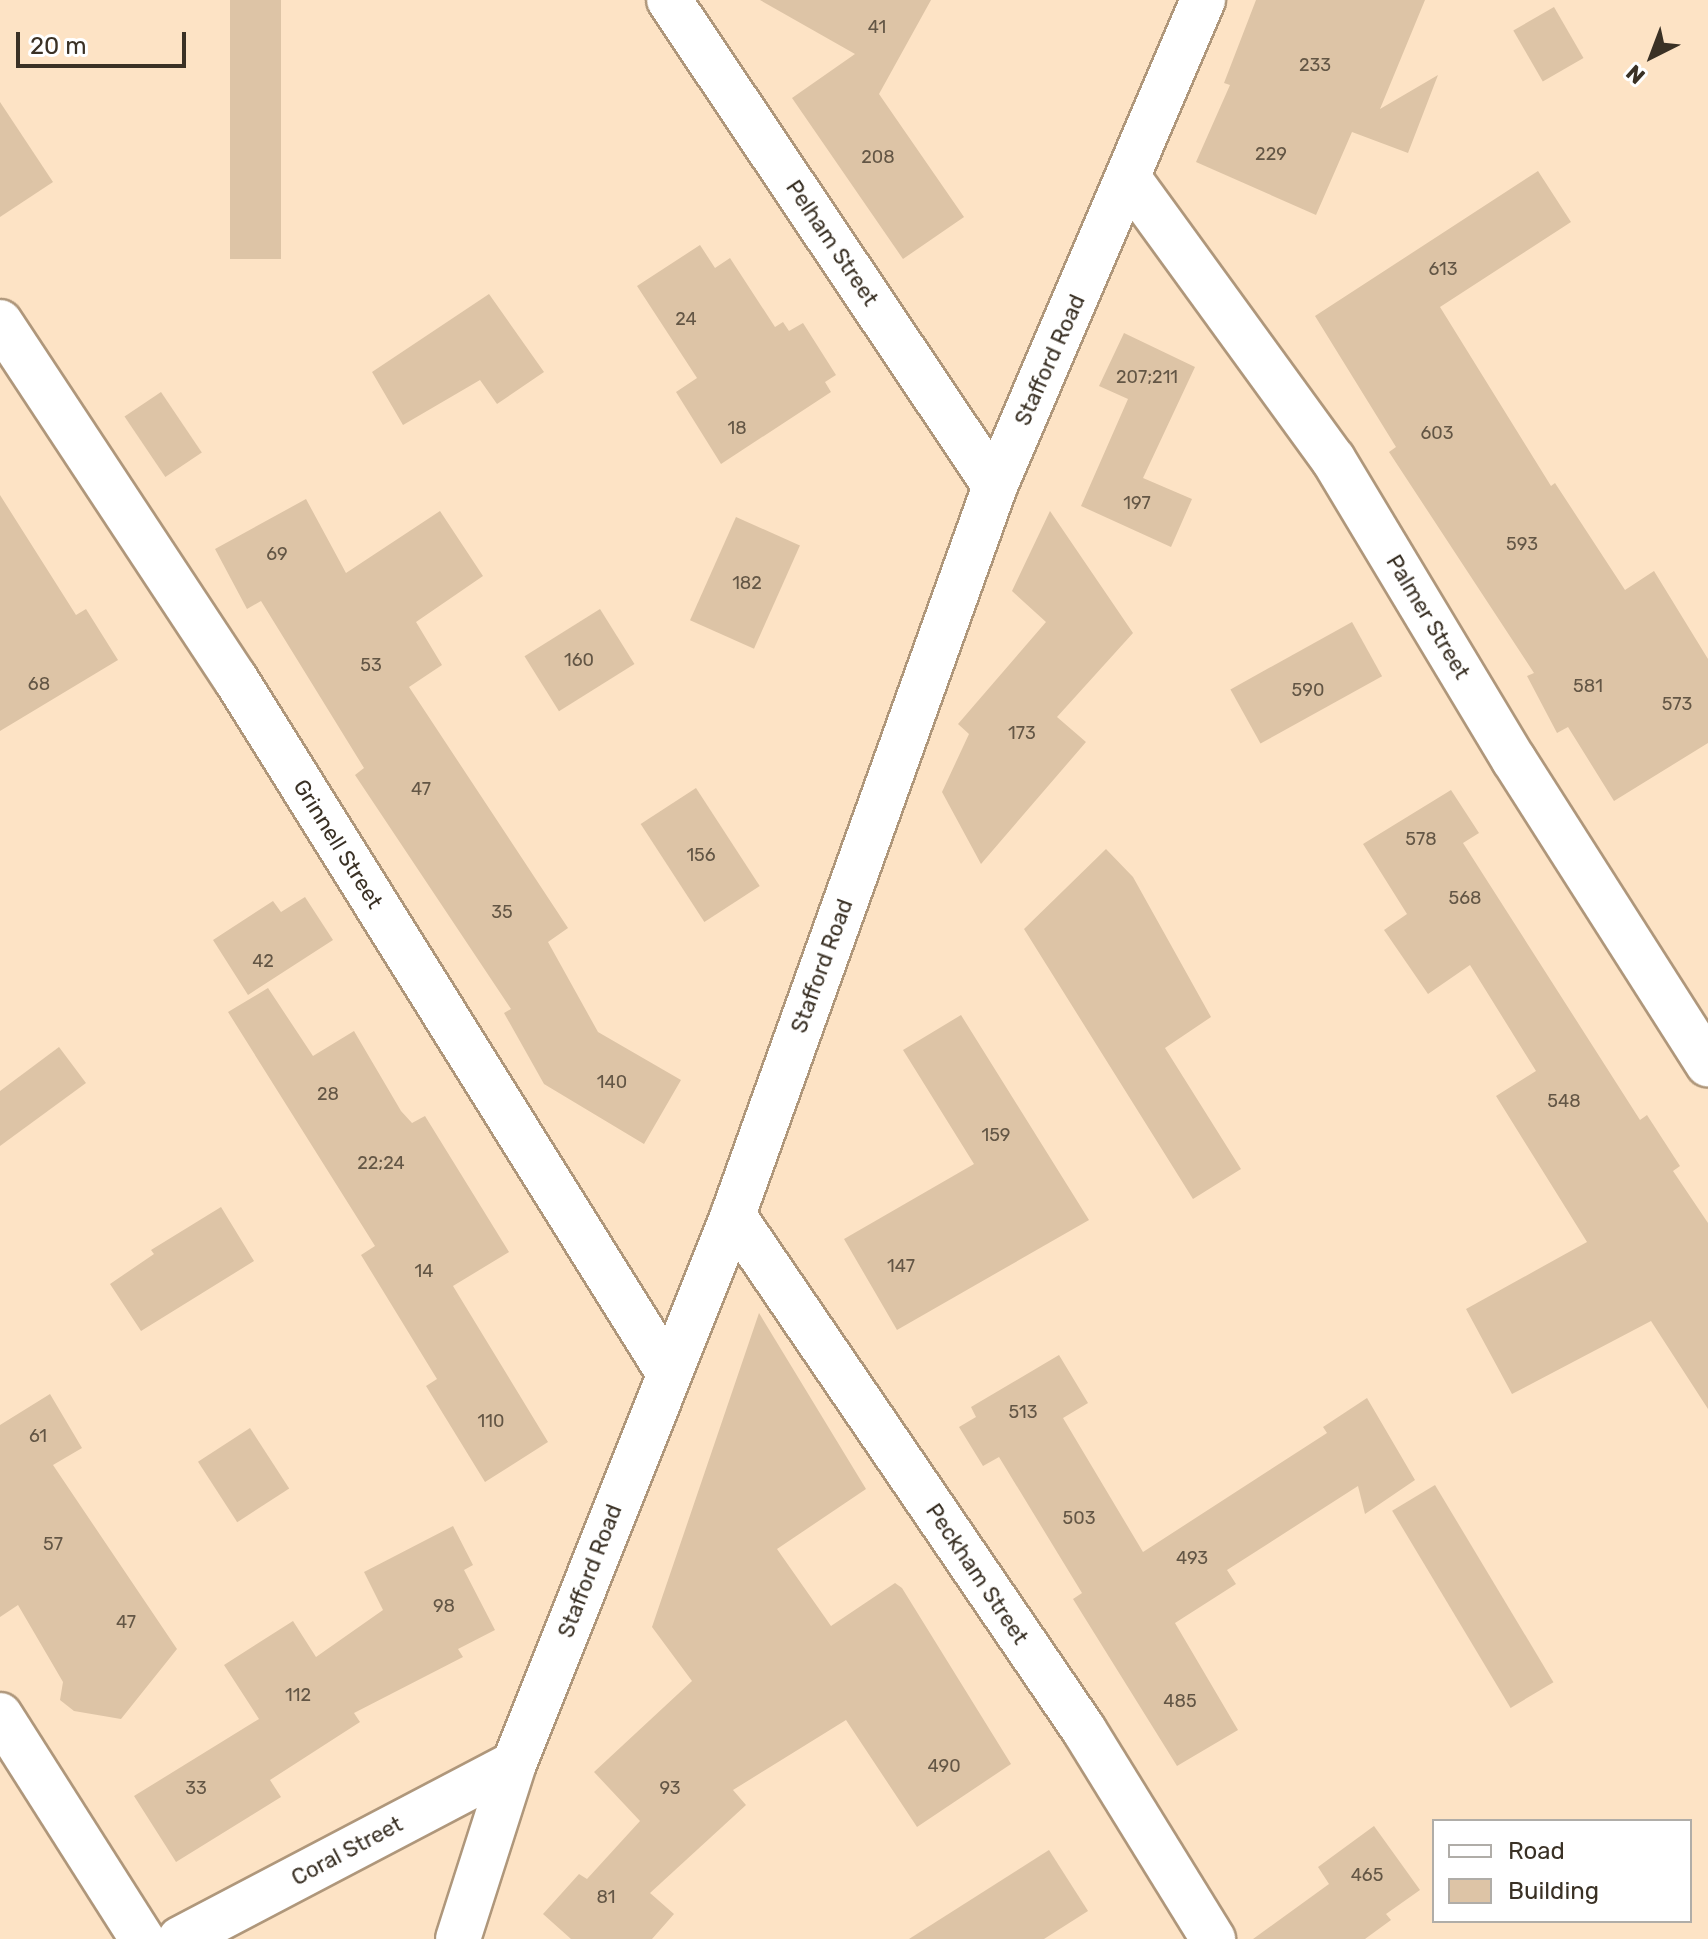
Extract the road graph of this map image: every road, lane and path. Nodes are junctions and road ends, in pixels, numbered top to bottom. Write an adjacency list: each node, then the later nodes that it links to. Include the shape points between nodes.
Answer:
1 (669, 0): 5 (street, Pelham Street)
2 (1203, 0): 3 (street, Stafford Road)
3 (1130, 180): 5 (street, Stafford Road); 6 (street, Palmer Street, via 1333,459 1514,760)
4 (0, 322): 8 (street, Grinnell Street, via 235,678)
5 (995, 486): 7 (street, Stafford Road)
6 (1708, 1065)
7 (733, 1215): 8 (street, Stafford Road); 14 (street, Peckham Street, via 1084,1730)
8 (668, 1372): 10 (street, Stafford Road)
9 (0, 1715): 11 (street)
10 (514, 1764): 12 (street, Coral Street); 13 (street, Stafford Road)
11 (142, 1939)
12 (180, 1939)
13 (458, 1939)
14 (1213, 1939)

